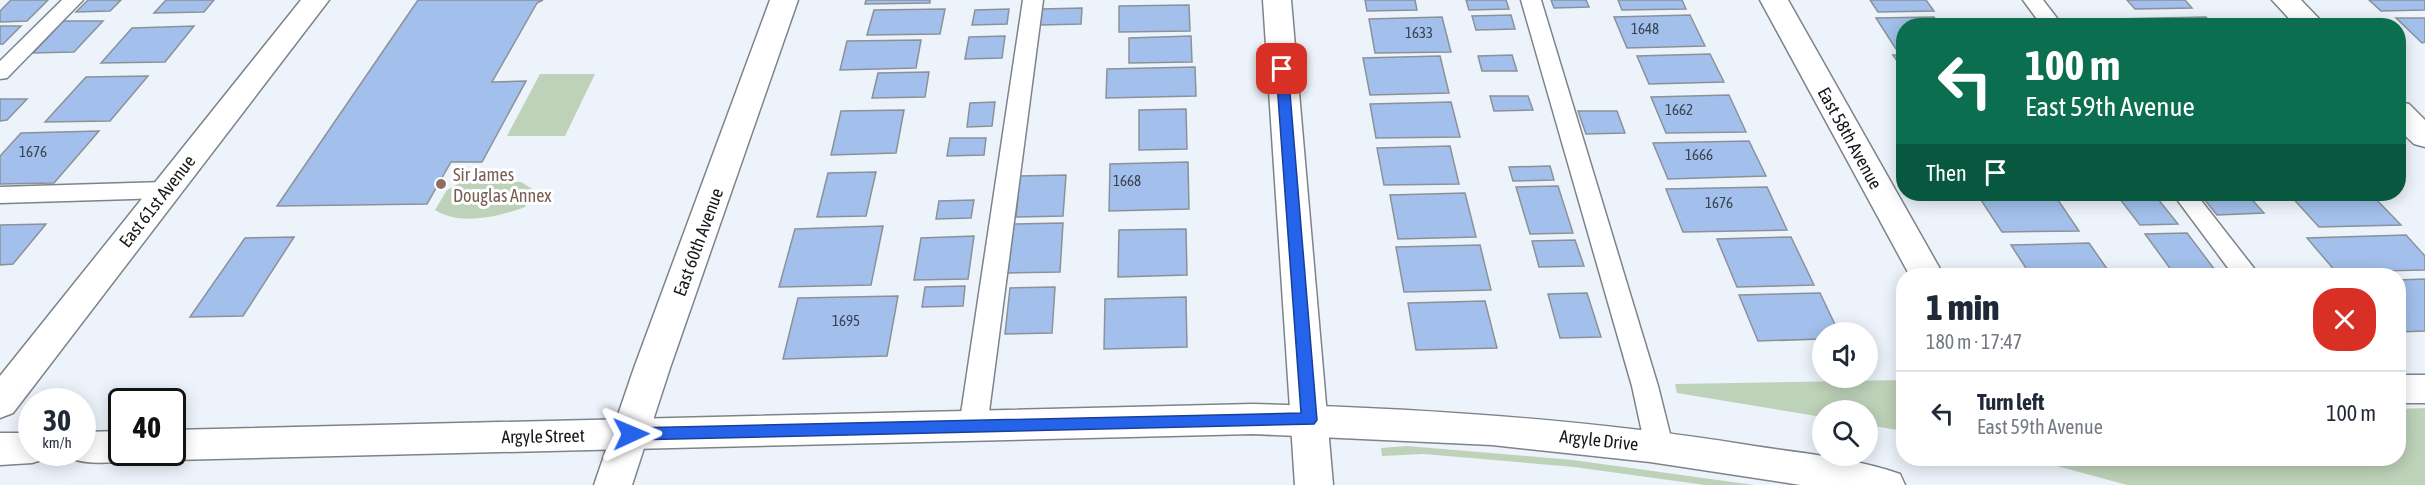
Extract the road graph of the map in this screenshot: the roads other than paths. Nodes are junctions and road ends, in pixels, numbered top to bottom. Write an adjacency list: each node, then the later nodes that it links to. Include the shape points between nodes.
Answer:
1 (73, 0): 12 (lane)
2 (315, 0): 15 (street, East 61st Avenue)
3 (784, 0): 25 (street, East 60th Avenue)
4 (1033, 0): 24 (lane)
5 (1277, 0): 23 (street)
6 (1531, 0): 27 (lane, via 1645,386)
7 (1774, 0): 18 (street, East 58th Avenue)
8 (2033, 0): 10 (lane)
9 (2286, 0): 11 (street)
10 (2047, 18)
11 (2304, 18)
12 (0, 74)
13 (2406, 119): 14 (street)
14 (2425, 137)
15 (165, 190): 16 (lane); 22 (street, East 61st Avenue)
16 (0, 195)
17 (2189, 201): 19 (lane)
18 (1923, 268)
19 (2242, 268)
20 (2406, 389): 21 (street)
21 (2425, 389)
22 (0, 403)
23 (1309, 420): 24 (street, Argyle Street); 27 (street, Argyle Drive, via 1498,430); 31 (street)
24 (973, 427): 25 (street, Argyle Street)
25 (631, 434): 26 (street, Argyle Street); 30 (street, East 60th Avenue)
26 (186, 445)
27 (1659, 446): 32 (street, Argyle Drive)
28 (0, 448): 29 (street)
29 (18, 448)
30 (613, 485)
31 (1314, 485)
32 (1886, 485)

